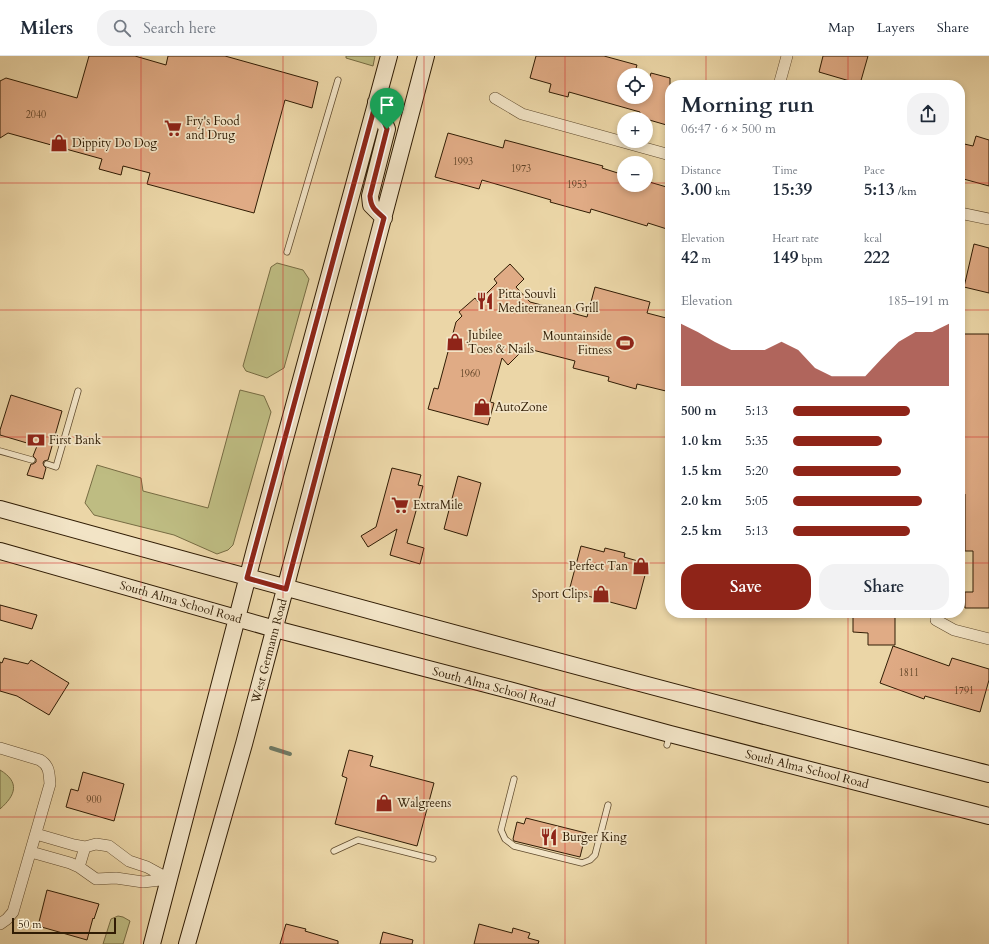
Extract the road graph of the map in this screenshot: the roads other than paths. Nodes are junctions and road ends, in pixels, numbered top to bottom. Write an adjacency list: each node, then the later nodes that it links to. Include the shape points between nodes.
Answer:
1 (389, 56): 7 (main road)
2 (426, 56): 10 (main road, West Germann Road)
3 (787, 56): 5 (street)
4 (338, 80): 12 (lane)
5 (780, 80)
6 (495, 98): 8 (street, via 522,114)
7 (376, 102): 10 (main road, via 387,129 370,196 371,205); 19 (main road)
8 (665, 154)
9 (965, 214): 11 (street)
10 (384, 218): 20 (main road, West Germann Road)
11 (989, 219)
12 (287, 252)
13 (78, 391): 16 (lane, via 56,467)
14 (0, 451): 15 (lane)
15 (32, 460)
16 (47, 464)
17 (0, 509): 19 (main road)
18 (0, 551): 21 (main road, South Alma School Road)
19 (247, 578): 20 (main road); 21 (main road)
20 (286, 589): 23 (main road, West Germann Road); 26 (main road)
21 (237, 618): 23 (main road, South Alma School Road); 36 (main road)
22 (939, 618): 24 (street, via 954,630)
23 (275, 629): 29 (main road, South Alma School Road, via 509,690 668,739); 39 (main road, West Germann Road)
24 (989, 638)
25 (0, 748): 30 (street, via 40,760 48,767 50,784)
26 (989, 774)
27 (514, 779): 28 (lane, via 501,830 505,839 514,846 582,863 590,860 595,855)
28 (608, 804)
29 (989, 816)
30 (36, 834): 31 (street); 33 (street)
31 (85, 847): 35 (street); 36 (street, via 96,844 109,846 129,861)
32 (334, 851): 34 (lane, via 358,840)
33 (31, 852): 35 (street); 37 (street, via 13,912)
34 (433, 859)
35 (79, 867): 36 (street, via 96,879 116,878 143,882)
36 (169, 879): 38 (main road)
37 (0, 924)
38 (152, 944)
39 (187, 944)

